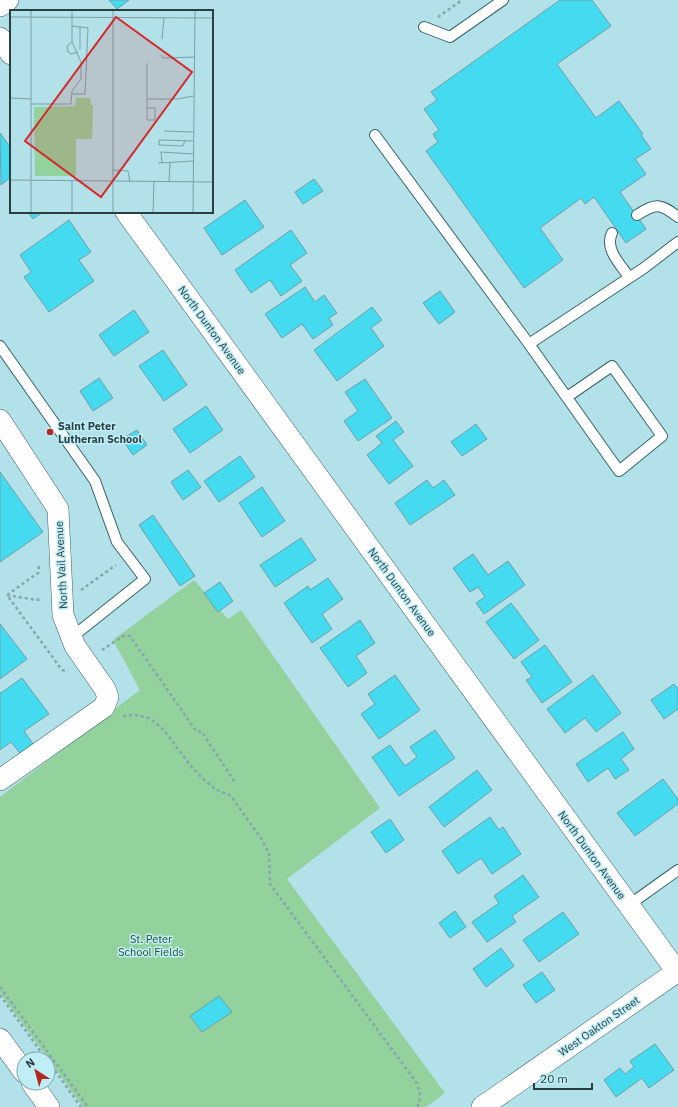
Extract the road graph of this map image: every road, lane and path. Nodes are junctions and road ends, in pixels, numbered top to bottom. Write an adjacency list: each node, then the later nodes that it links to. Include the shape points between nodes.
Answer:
1 (8, 0): 4 (street)
2 (462, 0): 5 (path)
3 (503, 0): 5 (lane, via 450,37)
4 (0, 6)
5 (424, 27)
6 (0, 38): 7 (street)
7 (10, 53)
8 (375, 135): 15 (lane)
9 (127, 213): 23 (street, North Dunton Avenue)
10 (637, 215): 11 (lane, via 661,206)
11 (678, 217)
12 (612, 233): 14 (lane, via 609,245)
13 (678, 242): 14 (lane)
14 (629, 277): 15 (lane)
15 (529, 344): 17 (lane)
16 (0, 346): 19 (lane, via 95,481 117,542 145,579)
17 (567, 397): 17 (lane, via 619,470 662,436 612,366)
18 (0, 420): 19 (street, North Vail Avenue, via 58,509 63,615)
19 (72, 637): 21 (street, North Vail Avenue, via 75,646 105,689 108,697 104,707)
20 (117, 718): 35 (path, via 136,715 149,718 163,729 201,777 215,789 231,796 269,853 270,884 416,1082 421,1099)
21 (0, 780)
22 (678, 870): 23 (lane)
23 (628, 905): 24 (street, North Dunton Avenue)
24 (678, 972): 36 (street, West Oakton Street)
25 (0, 987): 34 (path)
26 (0, 995): 28 (path)
27 (0, 1039): 29 (street)
28 (40, 1051)
29 (16, 1061)
30 (56, 1072): 33 (path)
31 (38, 1091): 32 (street)
32 (50, 1107)
33 (81, 1107)
34 (88, 1107)
35 (417, 1107)
36 (482, 1107)

